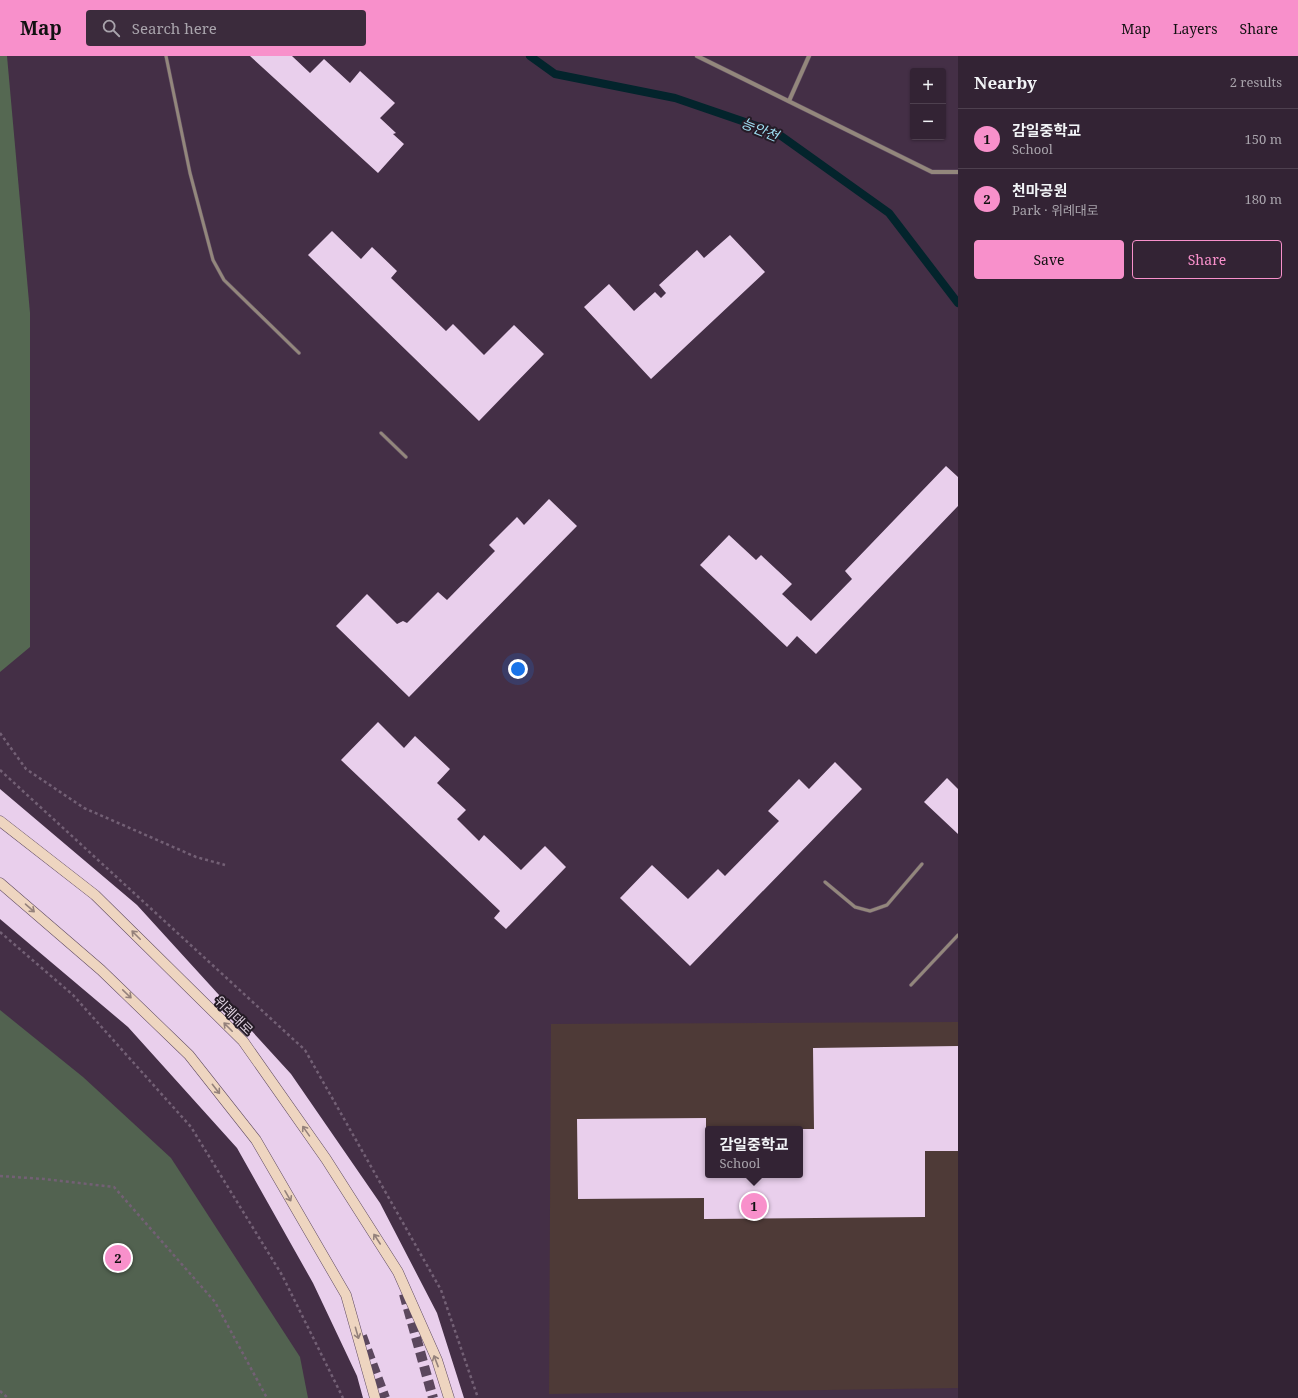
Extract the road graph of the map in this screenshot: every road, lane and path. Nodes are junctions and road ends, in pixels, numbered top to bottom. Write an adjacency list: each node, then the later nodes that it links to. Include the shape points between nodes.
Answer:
1 (166, 56): 6 (lane, via 190,173 213,260 224,280)
2 (697, 56): 4 (street)
3 (809, 56): 4 (street)
4 (789, 101): 5 (street, via 932,172)
5 (958, 172)
6 (299, 353)
7 (381, 433): 8 (lane)
8 (406, 457)
9 (0, 733): 12 (path, via 26,770 84,808 196,857)
10 (0, 821): 24 (main road, 위례대로, one-way to 10, via 436,1360 398,1272 326,1159 243,1041 95,895)
11 (922, 864): 13 (lane, via 886,905 870,911 855,907)
12 (225, 865)
13 (825, 882)
14 (0, 883): 23 (main road, one-way to 23, via 101,970 189,1054 256,1140 346,1295)
15 (0, 932): 22 (path, via 73,995 191,1127 282,1275)
16 (958, 935): 17 (lane)
17 (911, 985)
18 (0, 1176): 21 (path, via 114,1187 215,1302)
19 (0, 1391): 20 (path)
20 (8, 1398)
21 (267, 1398)
22 (343, 1398)
23 (375, 1398)
24 (449, 1398)

